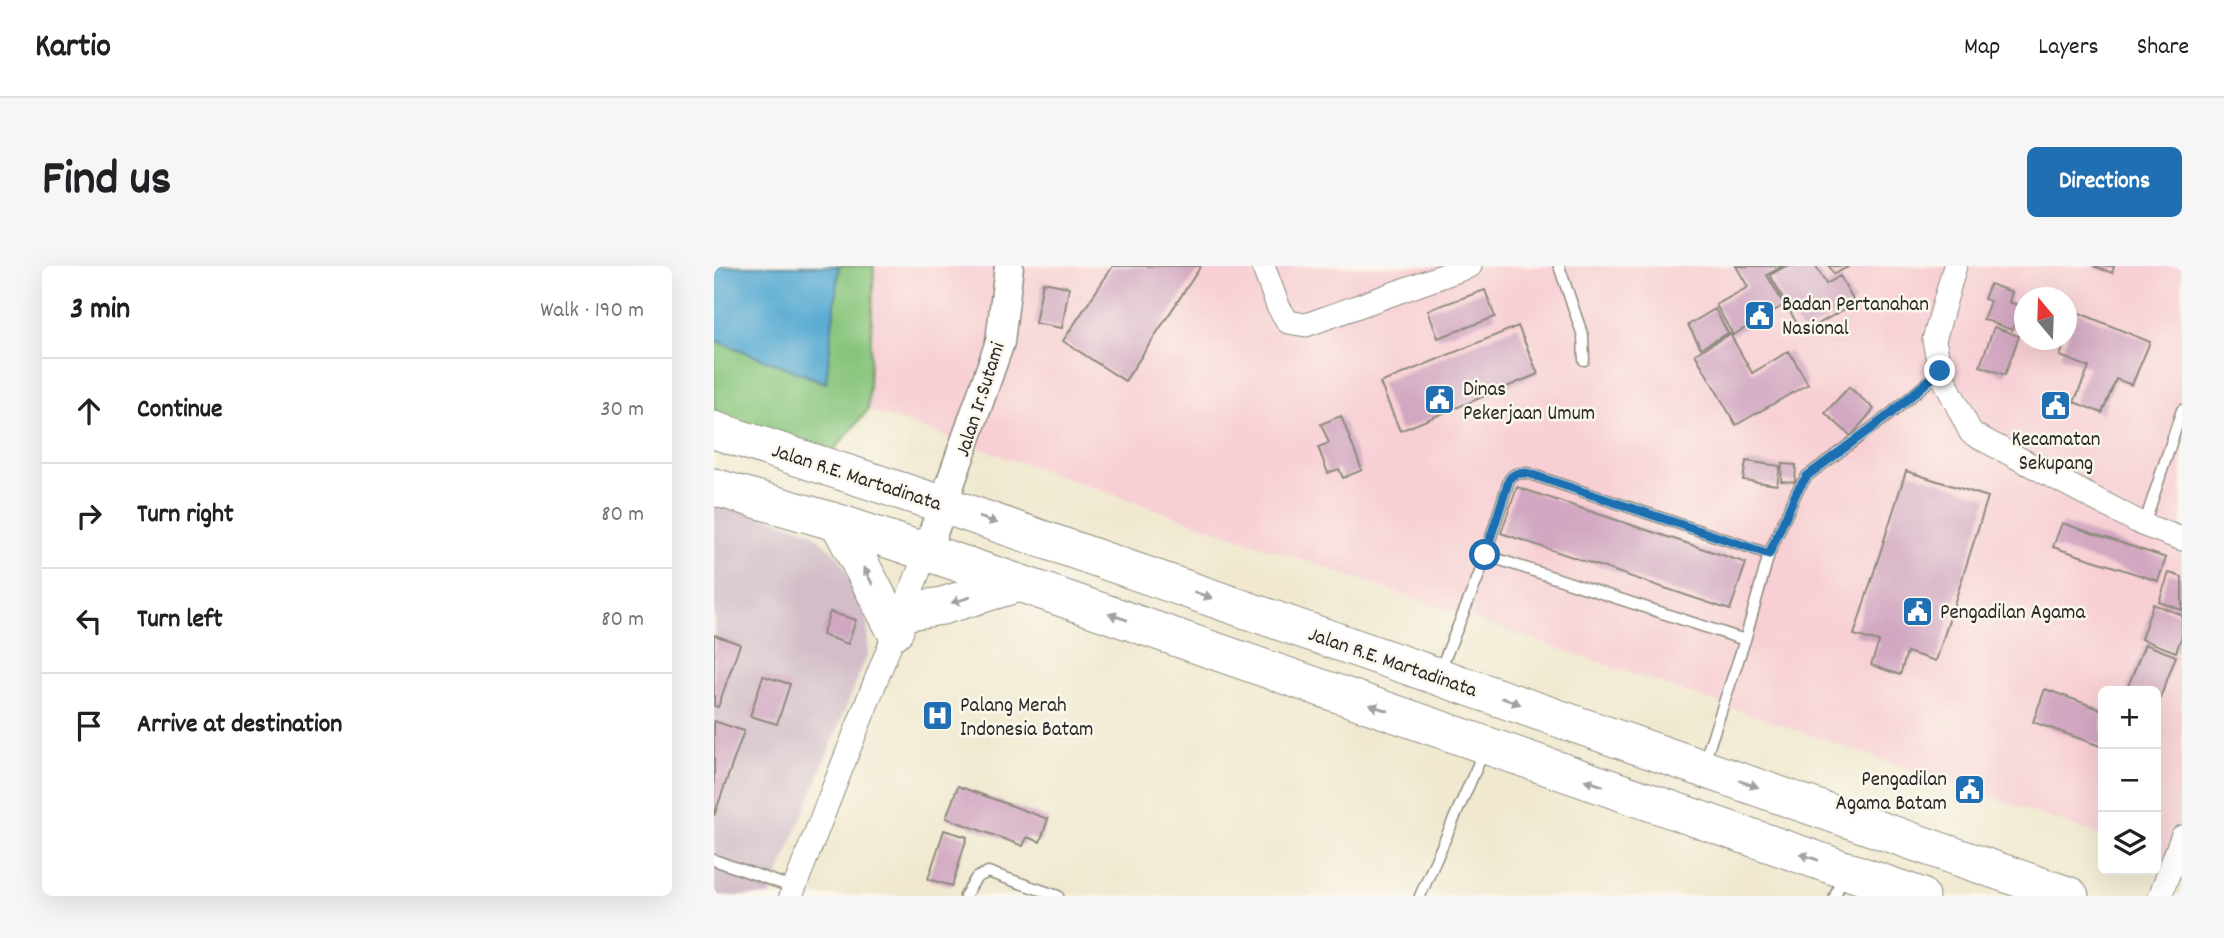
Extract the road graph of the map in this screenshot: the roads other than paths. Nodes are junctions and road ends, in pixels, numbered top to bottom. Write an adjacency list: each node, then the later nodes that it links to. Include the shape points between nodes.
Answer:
1 (1009, 266): 13 (street, Jalan Ir.Sutami, via 1000,342)
2 (1263, 266): 3 (street, via 1288,322 1306,325)
3 (1470, 266)
4 (1559, 266): 6 (lane, via 1583,336)
5 (1955, 266): 7 (street, via 1934,340)
6 (1584, 360)
7 (1940, 371): 12 (street, via 1971,433); 15 (lane, via 1807,476)
8 (2182, 410): 12 (lane)
9 (714, 430): 13 (highway, Jalan R.E. Martadinata)
10 (714, 487): 11 (highway, Jalan R.E. Martadinata)
11 (839, 523): 13 (highway, Jalan R.E. Martadinata); 18 (highway, one-way to 11)
12 (2144, 525): 14 (street)
13 (935, 528): 17 (highway, Jalan R.E. Martadinata); 18 (street); 20 (highway, Jalan R.E. Martadinata, one-way to 20)
14 (2182, 539)
15 (1769, 554): 16 (lane, via 1518,472 1509,480); 19 (lane)
16 (1485, 555): 19 (lane); 20 (lane)
17 (1019, 583): 18 (highway, one-way to 18); 21 (highway, Jalan R.E. Martadinata, one-way to 17)
18 (899, 621): 26 (street)
19 (1745, 640): 22 (lane)
20 (1437, 676): 22 (highway, Jalan R.E. Martadinata, one-way to 22)
21 (1486, 746): 25 (highway, Jalan R.E. Martadinata, one-way to 21); 29 (lane)
22 (1702, 768): 31 (highway, Jalan R.E. Martadinata, one-way to 31)
23 (2182, 837): 32 (street)
24 (714, 860): 26 (lane)
25 (1840, 883): 30 (highway, Jalan R.E. Martadinata)
26 (793, 892)
27 (965, 896): 28 (lane, via 975,878 988,872)
28 (1058, 896)
29 (1420, 896)
30 (1920, 896)
31 (2070, 896)
32 (2160, 896)

